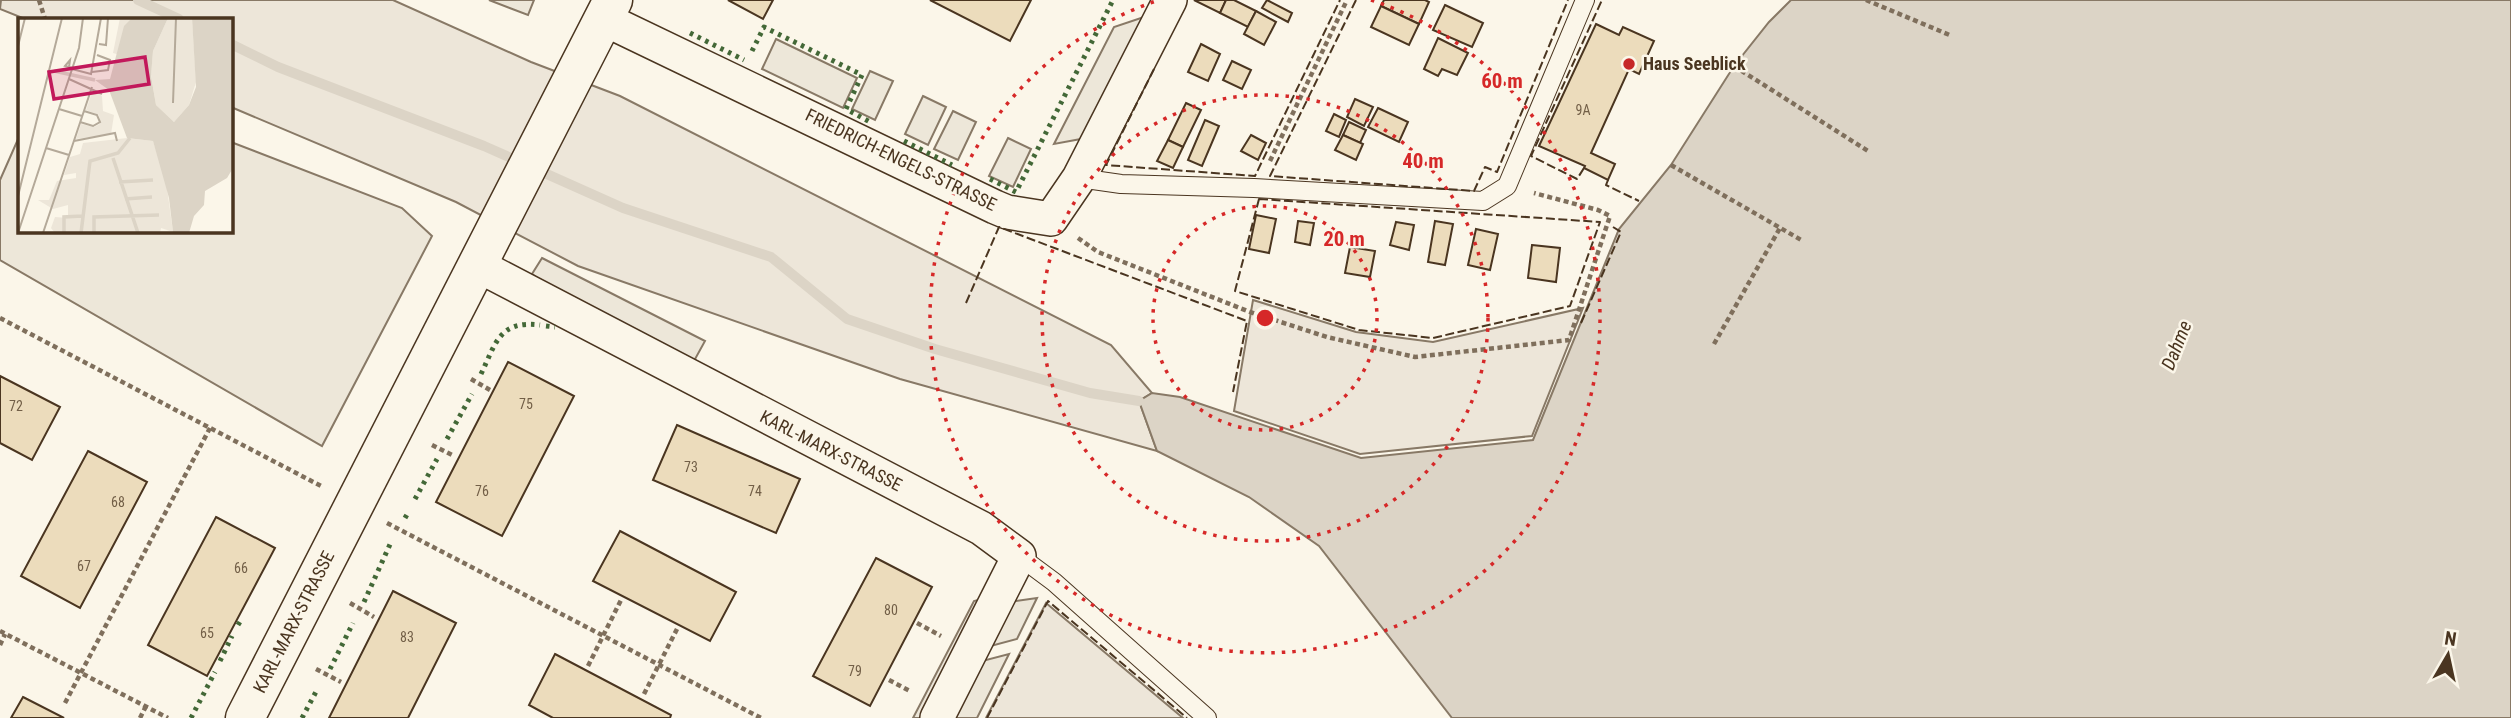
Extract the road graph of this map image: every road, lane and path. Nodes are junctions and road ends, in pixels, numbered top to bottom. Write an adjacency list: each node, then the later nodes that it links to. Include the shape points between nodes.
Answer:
1 (39, 0): 7 (path)
2 (1170, 0): 12 (street)
3 (1347, 0): 14 (path)
4 (1585, 0): 13 (lane)
5 (1866, 0): 8 (path)
6 (609, 10): 15 (street, FRIEDRICH-ENGELS-STRASSE, via 995,207); 18 (main road, FRIEDRICH-ENGELS-STRASSE)
7 (45, 18)
8 (1952, 36)
9 (1734, 66): 10 (path)
10 (1868, 151)
11 (1671, 165): 16 (path)
12 (1079, 178): 14 (lane, via 1121,184); 15 (street)
13 (1507, 186): 14 (lane, via 1483,201); 15 (path, via 1610,216 1569,340 1415,357 1327,337 1098,252)
14 (1260, 188)
15 (1051, 219)
16 (1780, 229): 17 (path); 19 (path)
17 (1802, 242)
18 (487, 249): 25 (street, KARL-MARX-STRASSE, via 981,528); 45 (main road, KARL-MARX-STRASSE)
19 (1714, 344)
20 (471, 379): 21 (path)
21 (490, 390)
22 (210, 428): 36 (path)
23 (432, 445): 24 (path)
24 (454, 456)
25 (1019, 556): 42 (street); 46 (lane)
26 (621, 600): 34 (path)
27 (350, 603): 28 (path)
28 (374, 617)
29 (917, 623): 32 (path)
30 (677, 629): 39 (path)
31 (3, 633): 33 (path); 36 (path)
32 (948, 639)
33 (0, 645)
34 (588, 666)
35 (316, 669): 38 (path)
36 (81, 672): 40 (path); 41 (path)
37 (889, 680): 42 (path)
38 (341, 682)
39 (644, 694)
40 (65, 703)
41 (146, 706): 43 (path); 44 (path)
42 (928, 707)
43 (140, 718)
44 (169, 718)
45 (245, 718)
46 (1207, 718)

